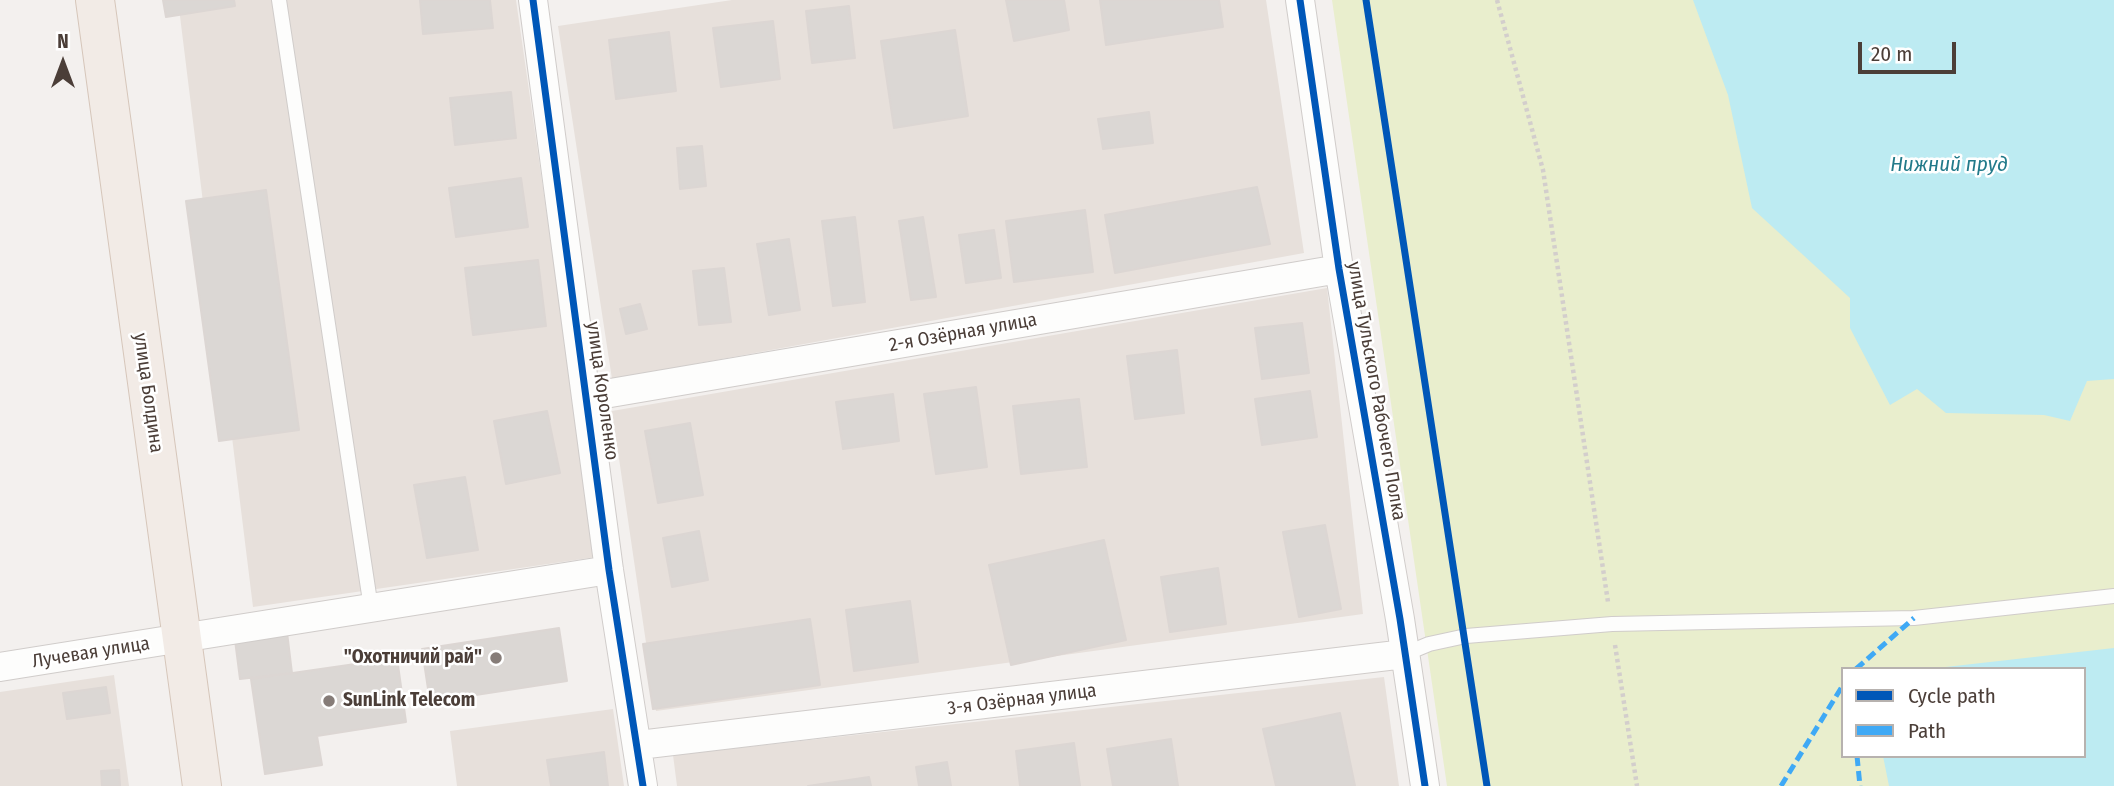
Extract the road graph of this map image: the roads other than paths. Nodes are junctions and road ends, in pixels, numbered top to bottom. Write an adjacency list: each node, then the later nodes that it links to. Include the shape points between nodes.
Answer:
1 (95, 0): 10 (main road, улица Болдина)
2 (279, 0): 9 (lane)
3 (533, 0): 6 (street, улица Короленко)
4 (1300, 0): 5 (street, улица Тульского Рабочего Полка)
5 (1339, 269): 6 (street, 2-я Озёрная улица); 11 (street, улица Тульского Рабочего Полка)
6 (587, 397): 7 (street, улица Короленко)
7 (609, 570): 9 (street, Лучевая улица); 13 (street, улица Короленко)
8 (2114, 596): 11 (lane, via 1914,618 1612,624 1466,636)
9 (371, 608): 10 (street, Лучевая улица)
10 (182, 638): 12 (street, Лучевая улица); 14 (main road, улица Болдина)
11 (1405, 654): 13 (street, 3-я Озёрная улица); 16 (street, улица Тульского Рабочего Полка)
12 (0, 667)
13 (639, 745): 15 (street, улица Короленко)
14 (202, 786)
15 (643, 786)
16 (1425, 786)

